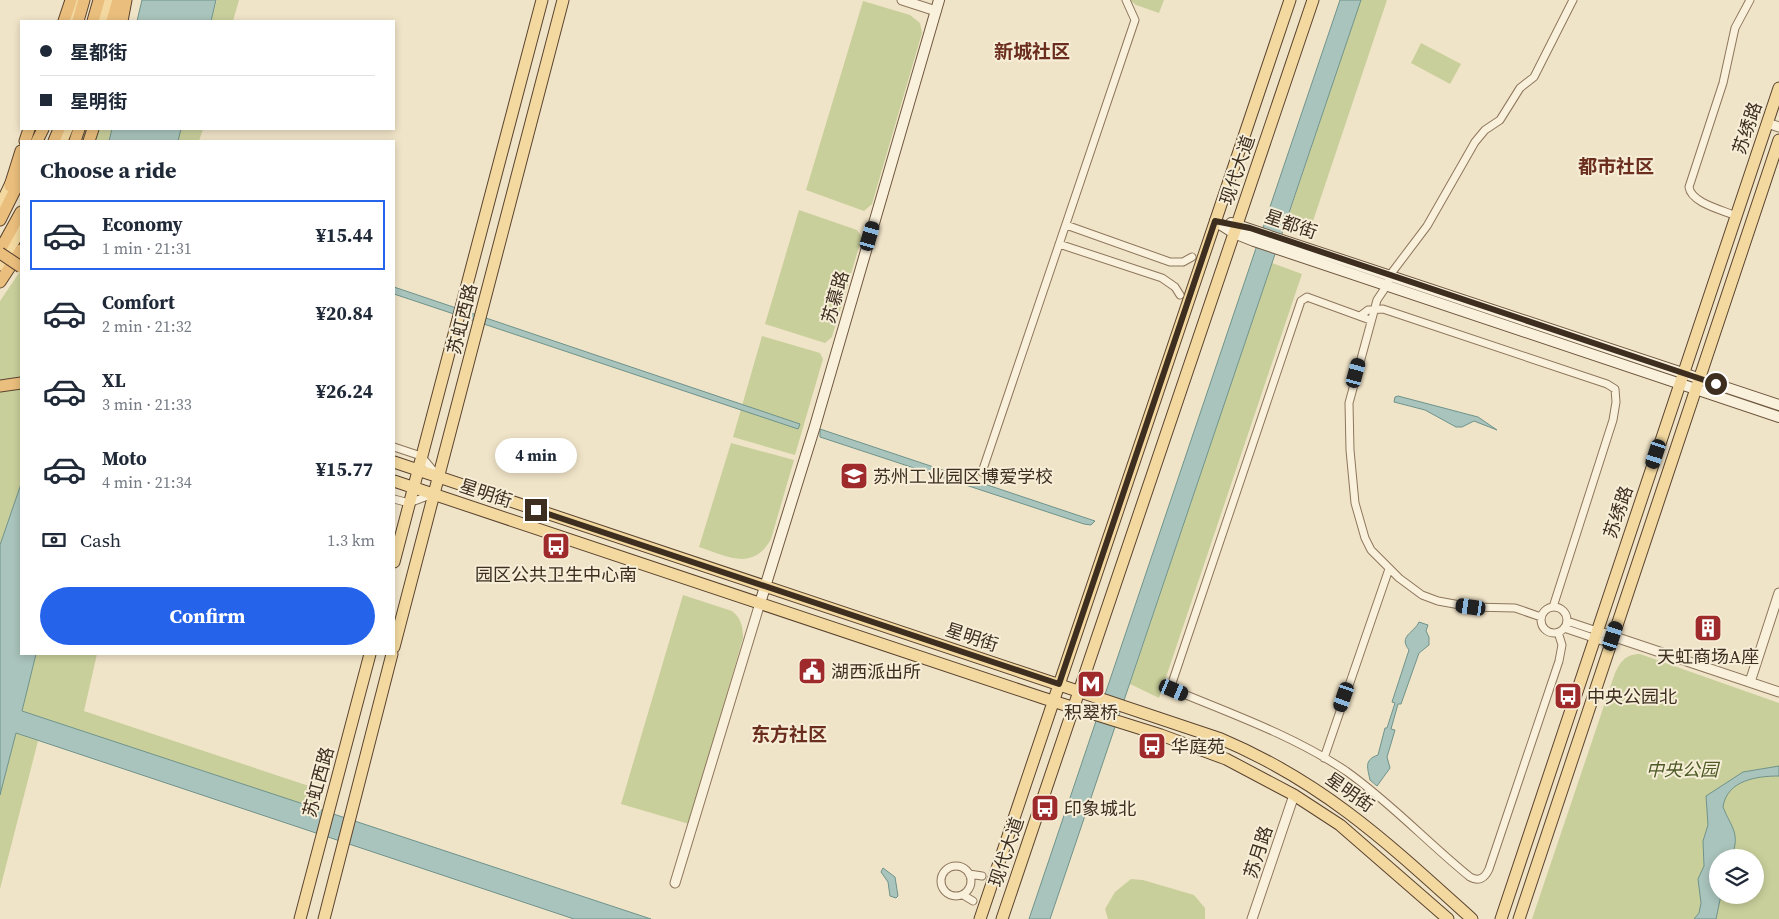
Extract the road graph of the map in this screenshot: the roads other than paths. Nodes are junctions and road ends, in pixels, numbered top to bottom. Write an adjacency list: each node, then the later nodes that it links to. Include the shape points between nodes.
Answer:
1 (71, 0): 18 (highway)
2 (77, 0): 19 (main road)
3 (84, 0): 20 (highway)
4 (100, 0): 21 (highway)
5 (108, 0): 22 (main road)
6 (118, 0): 23 (highway)
7 (126, 0): 24 (highway)
8 (542, 0): 59 (main road, 苏虹西路)
9 (563, 0): 63 (main road, 苏虹西路)
10 (902, 0): 17 (street)
11 (939, 0): 17 (main road, 苏慕路)
12 (1126, 0): 38 (street, via 1135,20)
13 (1290, 0): 37 (main road, 现代大道)
14 (1313, 0): 39 (main road, 现代大道)
15 (1573, 0): 46 (street, via 1538,72 1520,88 1500,120 1475,142 1427,226)
16 (1750, 0): 35 (street, via 1735,28 1723,83 1689,187 1692,195 1701,201)
17 (936, 11): 71 (main road, 苏慕路)
18 (64, 20)
19 (71, 20)
20 (78, 20)
21 (93, 20)
22 (102, 20)
23 (112, 20)
24 (122, 20)
25 (1779, 88): 26 (main road, 苏绣路)
26 (1768, 123): 27 (street); 35 (main road, 苏绣路)
27 (1779, 127)
28 (1779, 140): 54 (main road, 苏绣路)
29 (20, 154): 32 (highway)
30 (20, 164): 32 (main road)
31 (20, 180): 36 (highway)
32 (10, 186): 33 (main road)
33 (0, 206)
34 (20, 214): 42 (highway)
35 (1736, 216): 52 (main road, 苏绣路)
36 (0, 220)
37 (1215, 221): 39 (main road, 星都街); 83 (main road, 现代大道)
38 (1066, 225): 41 (street); 44 (street, via 1170,262 1183,262)
39 (1235, 228): 46 (main road, 星都街, via 1258,230); 46 (main road, 星都街, via 1254,241 1280,250); 84 (main road, 现代大道)
40 (20, 232): 45 (main road)
41 (1060, 244): 48 (street, via 1162,278); 62 (street)
42 (0, 251): 45 (highway, bridge)
43 (20, 252): 45 (highway)
44 (1192, 257)
45 (10, 267): 47 (highway)
46 (1388, 280): 49 (street); 52 (main road, 星都街)
47 (0, 282)
48 (1180, 295)
49 (1374, 309): 50 (street); 51 (street); 74 (street, via 1425,322 1615,389 1613,420)
50 (1360, 316): 51 (street); 88 (street, via 1307,297 1301,301 1171,686)
51 (1370, 320): 70 (street, via 1349,403 1350,450 1355,503 1364,538)
52 (1681, 379): 54 (main road, 星都街); 77 (main road, 苏绣路)
53 (20, 383): 55 (highway)
54 (1698, 384): 56 (main road, 星都街); 57 (main road, 星都街); 78 (main road, 苏绣路)
55 (0, 386)
56 (1779, 405)
57 (1779, 417)
58 (395, 447): 59 (street)
59 (421, 456): 61 (main road, 苏虹西路); 63 (street)
60 (395, 462): 61 (main road, 星明街)
61 (418, 470): 63 (main road, 星明街); 65 (main road, 苏虹西路)
62 (982, 472)
63 (438, 477): 66 (main road, 苏虹西路); 71 (main road, 星明街)
64 (395, 481): 65 (main road, 星明街)
65 (413, 487): 66 (main road, 星明街); 68 (main road, 苏虹西路)
66 (433, 494): 68 (street); 73 (main road, 星明街); 79 (main road, 苏虹西路)
67 (395, 498): 68 (street)
68 (409, 503): 69 (main road, 苏虹西路)
69 (395, 558)
70 (1389, 569): 75 (street, via 1422,595 1438,601 1471,607 1515,608); 88 (street)
71 (766, 586): 73 (main road, 苏慕路); 83 (main road, 星明街)
72 (1779, 593): 82 (street)
73 (760, 603): 86 (main road, 星明街); 92 (street)
74 (1553, 607): 75 (street); 76 (street, via 1563,611)
75 (1541, 616): 76 (street, via 1545,630 1551,633)
76 (1563, 627): 77 (street); 88 (street, via 1559,662 1489,869 1482,879 1470,878 1373,792)
77 (1596, 634): 78 (street); 102 (main road, 苏绣路)
78 (1612, 640): 82 (street); 103 (main road, 苏绣路)
79 (395, 644)
80 (370, 655): 95 (main road, 苏虹西路)
81 (392, 655): 96 (main road)
82 (1750, 682): 85 (street)
83 (1059, 684): 84 (main road, 星明街); 86 (main road, 现代大道)
84 (1079, 691): 87 (main road, 现代大道); 101 (main road, 星明街, via 1233,744 1308,784 1369,827)
85 (1779, 692)
86 (1053, 701): 87 (main road, 星明街); 97 (main road, 现代大道)
87 (1073, 708): 89 (main road, 星明街, via 1220,757); 98 (main road, 现代大道)
88 (1324, 758)
89 (1294, 795): 99 (street, 苏月路); 100 (main road, 星明街, via 1360,841)
90 (969, 874): 91 (street); 93 (street, via 969,888); 93 (street, via 962,868 952,867 942,877 945,891 953,896)
91 (982, 876)
92 (675, 883)
93 (963, 895): 94 (street)
94 (973, 901)
95 (300, 919)
96 (324, 919)
97 (980, 919)
98 (1002, 919)
99 (1252, 919)
100 (1448, 919)
101 (1472, 919)
102 (1501, 919)
103 (1519, 919)

